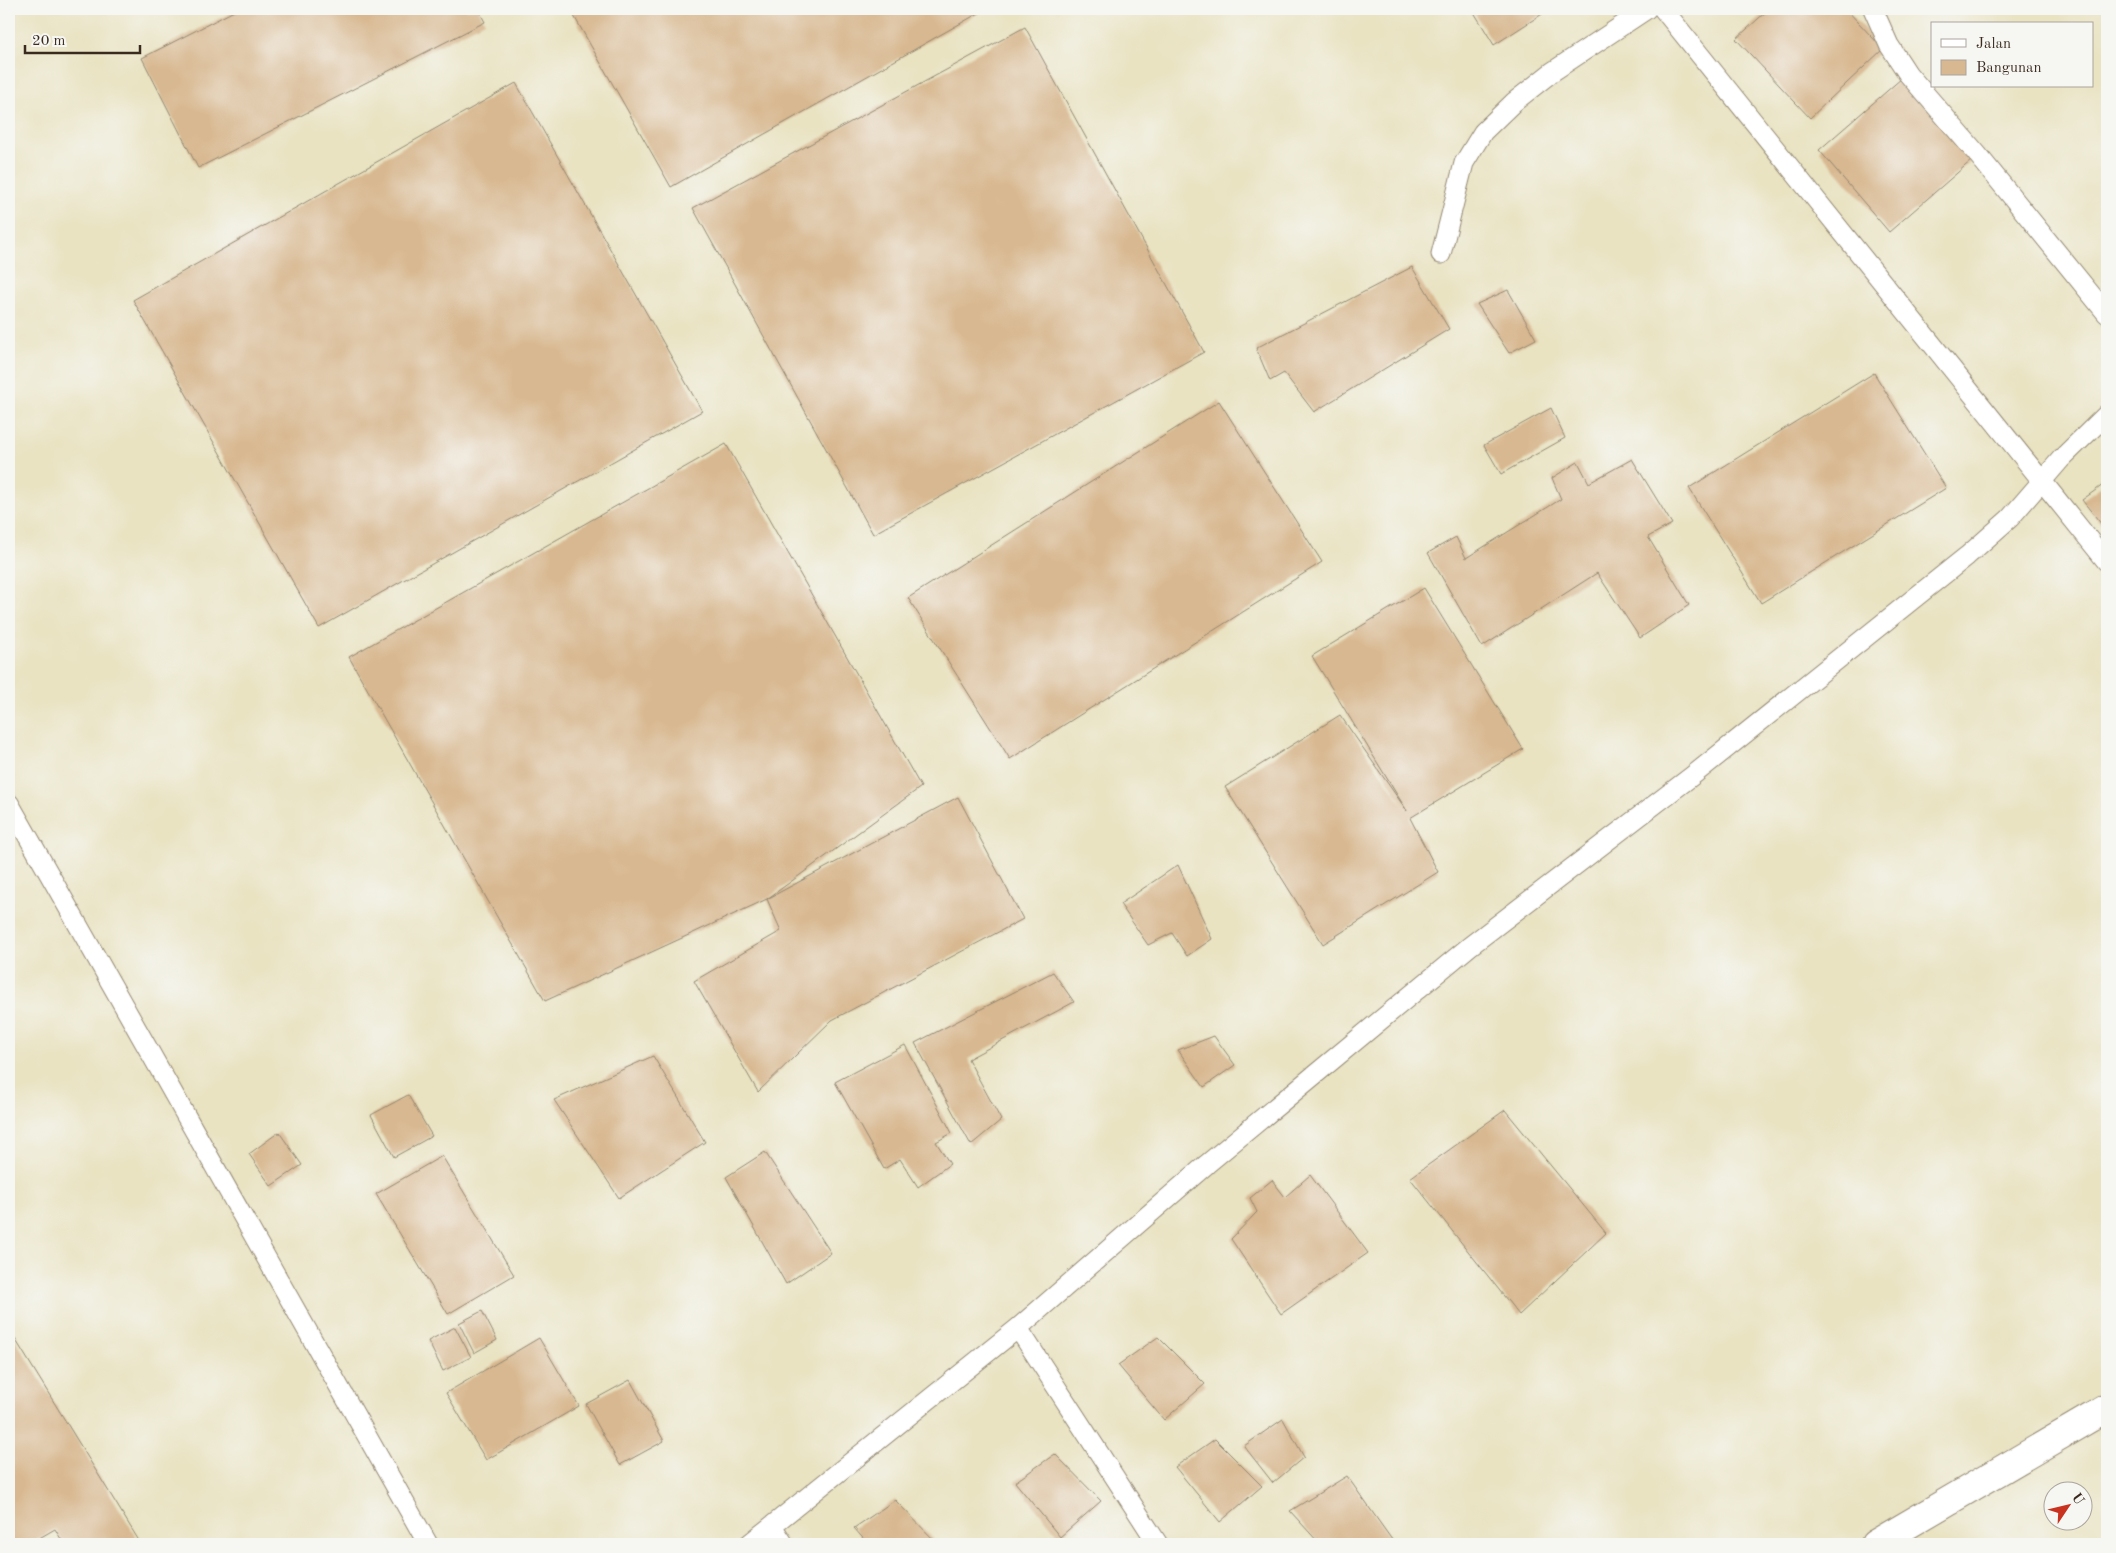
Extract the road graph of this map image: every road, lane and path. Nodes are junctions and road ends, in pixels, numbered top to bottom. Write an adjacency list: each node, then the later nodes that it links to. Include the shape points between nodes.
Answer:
1 (1647, 9): 4 (lane, via 1552,72 1483,132 1464,163)
2 (1663, 9): 7 (lane)
3 (1873, 9): 5 (lane, via 1889,45 1908,74)
4 (1441, 254)
5 (2107, 314)
6 (2107, 414): 7 (lane)
7 (2042, 481): 8 (lane); 10 (lane, via 2010,518 1967,556 1692,776 1470,946 1207,1164)
8 (2107, 562)
9 (9, 803): 13 (lane)
10 (1018, 1328): 12 (lane); 16 (lane)
11 (2107, 1408): 17 (street)
12 (772, 1526): 14 (lane); 15 (lane)
13 (428, 1544)
14 (750, 1544)
15 (784, 1544)
16 (1158, 1544)
17 (1875, 1544)

